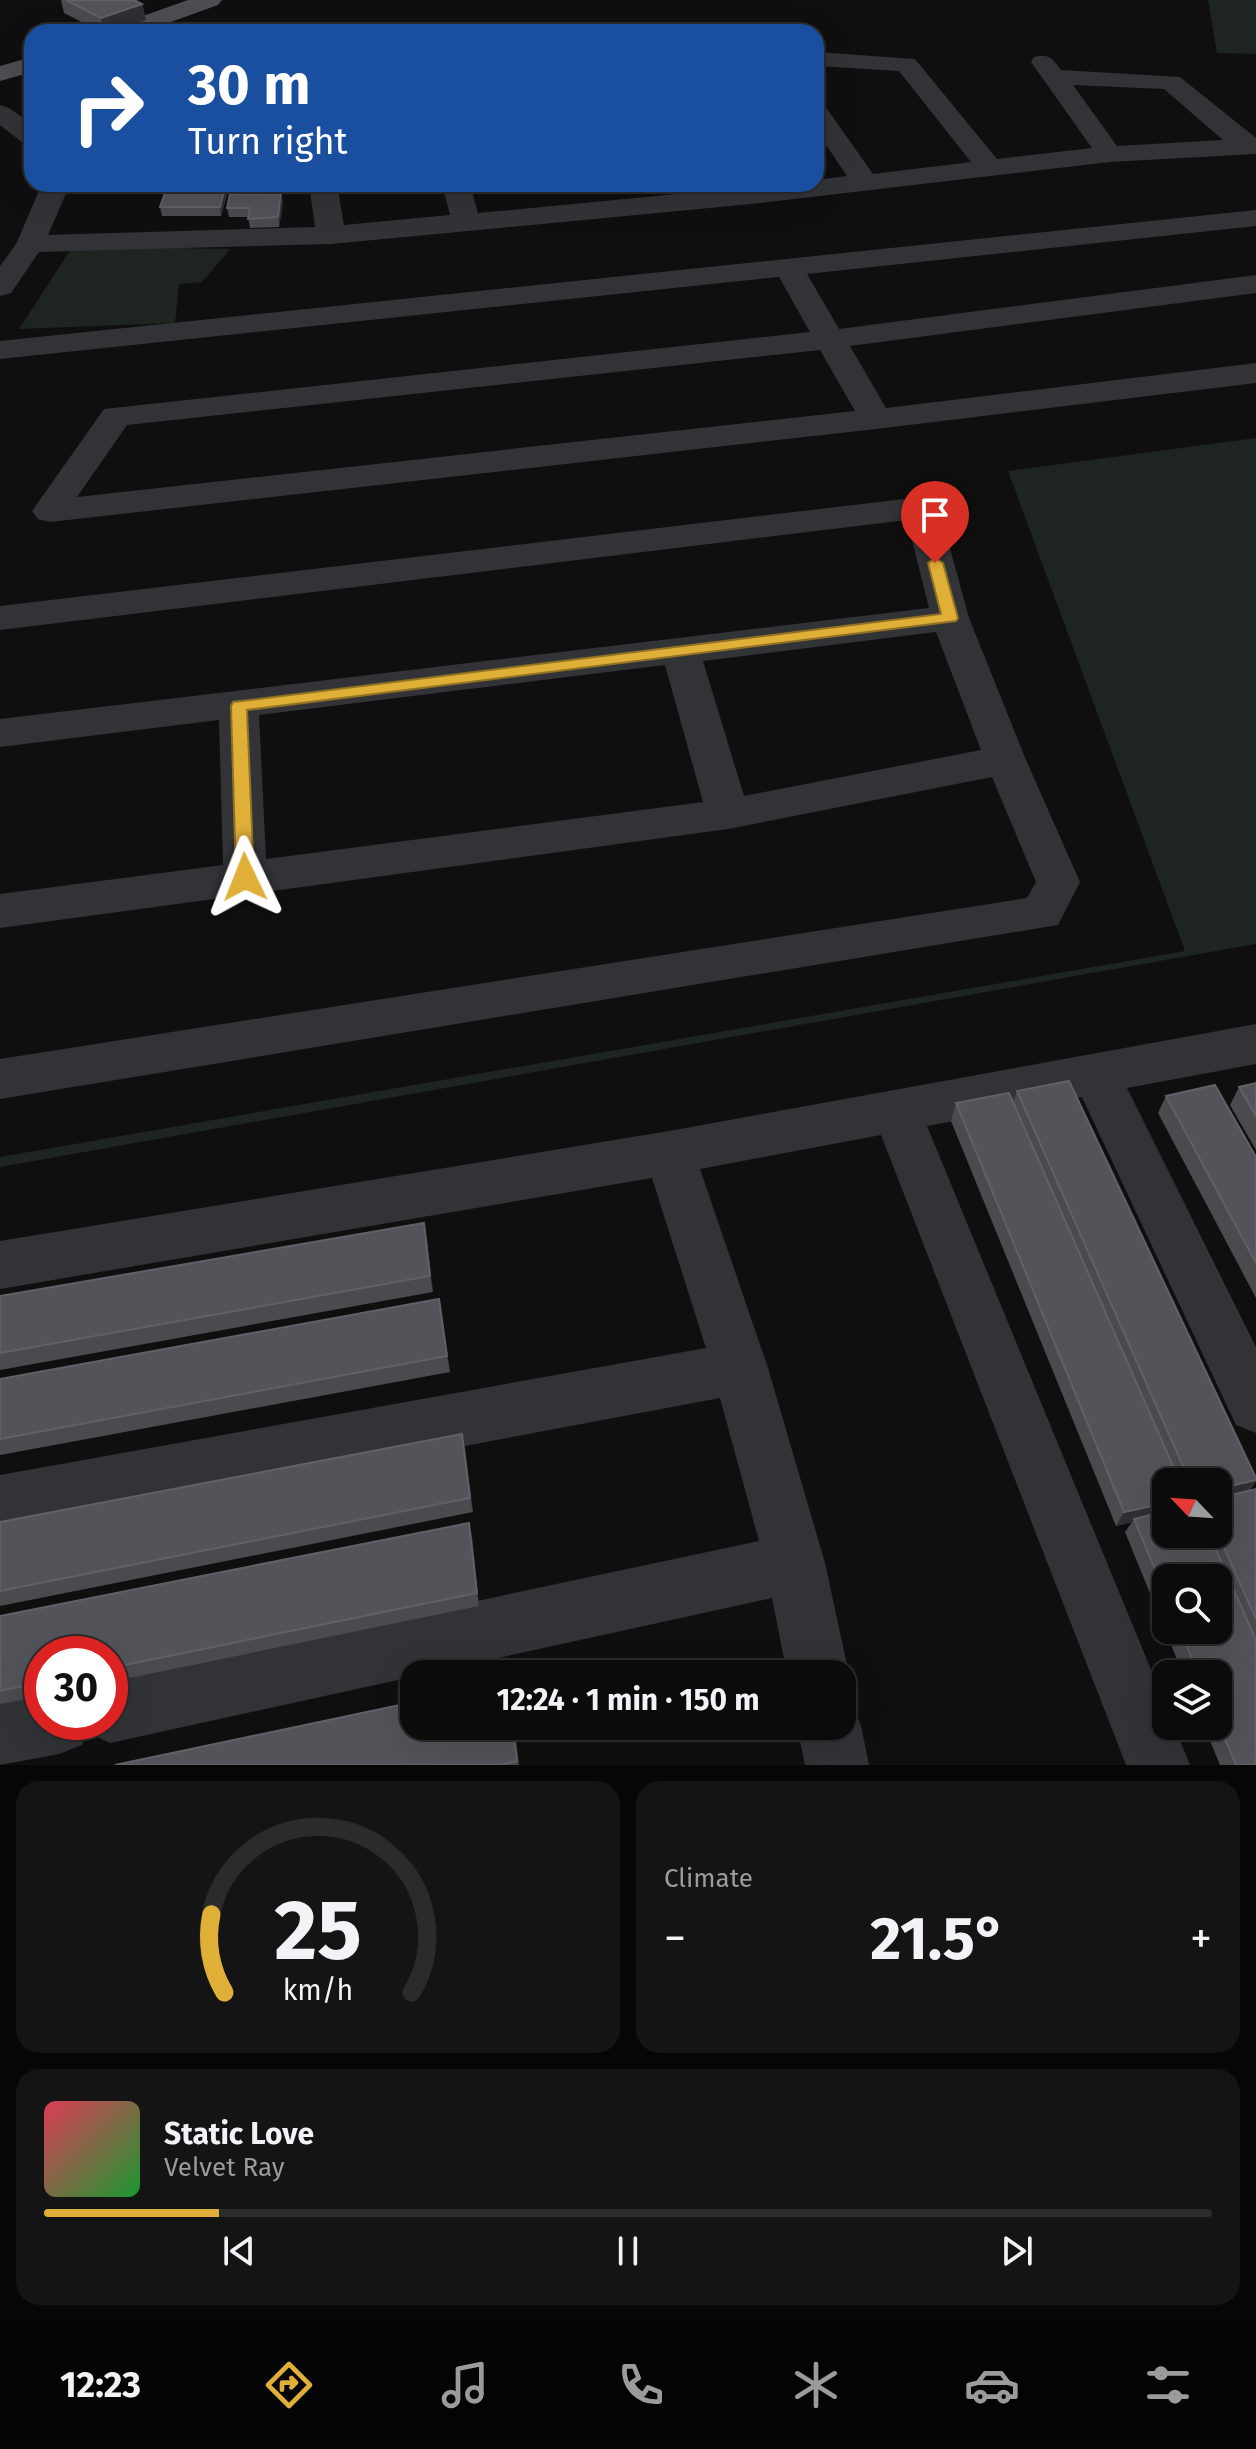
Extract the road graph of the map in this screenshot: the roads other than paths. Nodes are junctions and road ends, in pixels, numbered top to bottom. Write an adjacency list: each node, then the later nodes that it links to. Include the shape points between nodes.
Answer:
1 (210, 0): 2 (main road)
2 (142, 24)
3 (1037, 54): 5 (street)
4 (824, 59): 11 (street, via 906,64)
5 (1054, 77): 9 (street, via 1171,82); 10 (street)
6 (0, 113): 8 (street)
7 (824, 123): 12 (street)
8 (24, 131)
9 (1251, 146): 10 (street)
10 (1110, 154): 11 (street)
11 (988, 166): 12 (street)
12 (864, 181): 13 (street)
13 (824, 184)
14 (53, 192): 22 (street)
15 (324, 192): 21 (street)
16 (458, 192): 20 (street)
17 (702, 192): 18 (street)
18 (613, 196): 20 (street)
19 (1256, 218): 23 (street)
20 (466, 222): 21 (street)
21 (331, 235): 22 (street)
22 (30, 244): 25 (street)
23 (787, 265): 26 (street); 27 (street)
24 (1256, 284): 26 (street)
25 (0, 287)
26 (832, 339): 29 (street); 29 (street, via 116,416 50,511)
27 (0, 350)
28 (1256, 373): 29 (street)
29 (876, 419)
30 (0, 618): 31 (street, via 921,508)
31 (950, 618): 32 (street); 35 (street)
32 (681, 652): 33 (street); 36 (street)
33 (239, 706): 34 (street); 37 (street)
34 (0, 733)
35 (1005, 760): 36 (street); 41 (street, via 1058,882 1042,913)
36 (728, 814): 37 (street)
37 (245, 877): 38 (street)
38 (0, 911)
39 (1256, 1044): 40 (street)
40 (1096, 1074): 42 (street); 46 (street)
41 (0, 1079)
42 (896, 1111): 43 (street); 55 (street)
43 (669, 1153): 44 (street); 45 (street)
44 (0, 1265)
45 (740, 1368): 47 (street); 48 (street)
46 (1256, 1406)
47 (0, 1504)
48 (795, 1563): 49 (street); 50 (street)
49 (815, 1660)
50 (128, 1707)
51 (24, 1730): 52 (street)
52 (0, 1735)
53 (832, 1740): 54 (street)
54 (837, 1765)
55 (1158, 1765)

